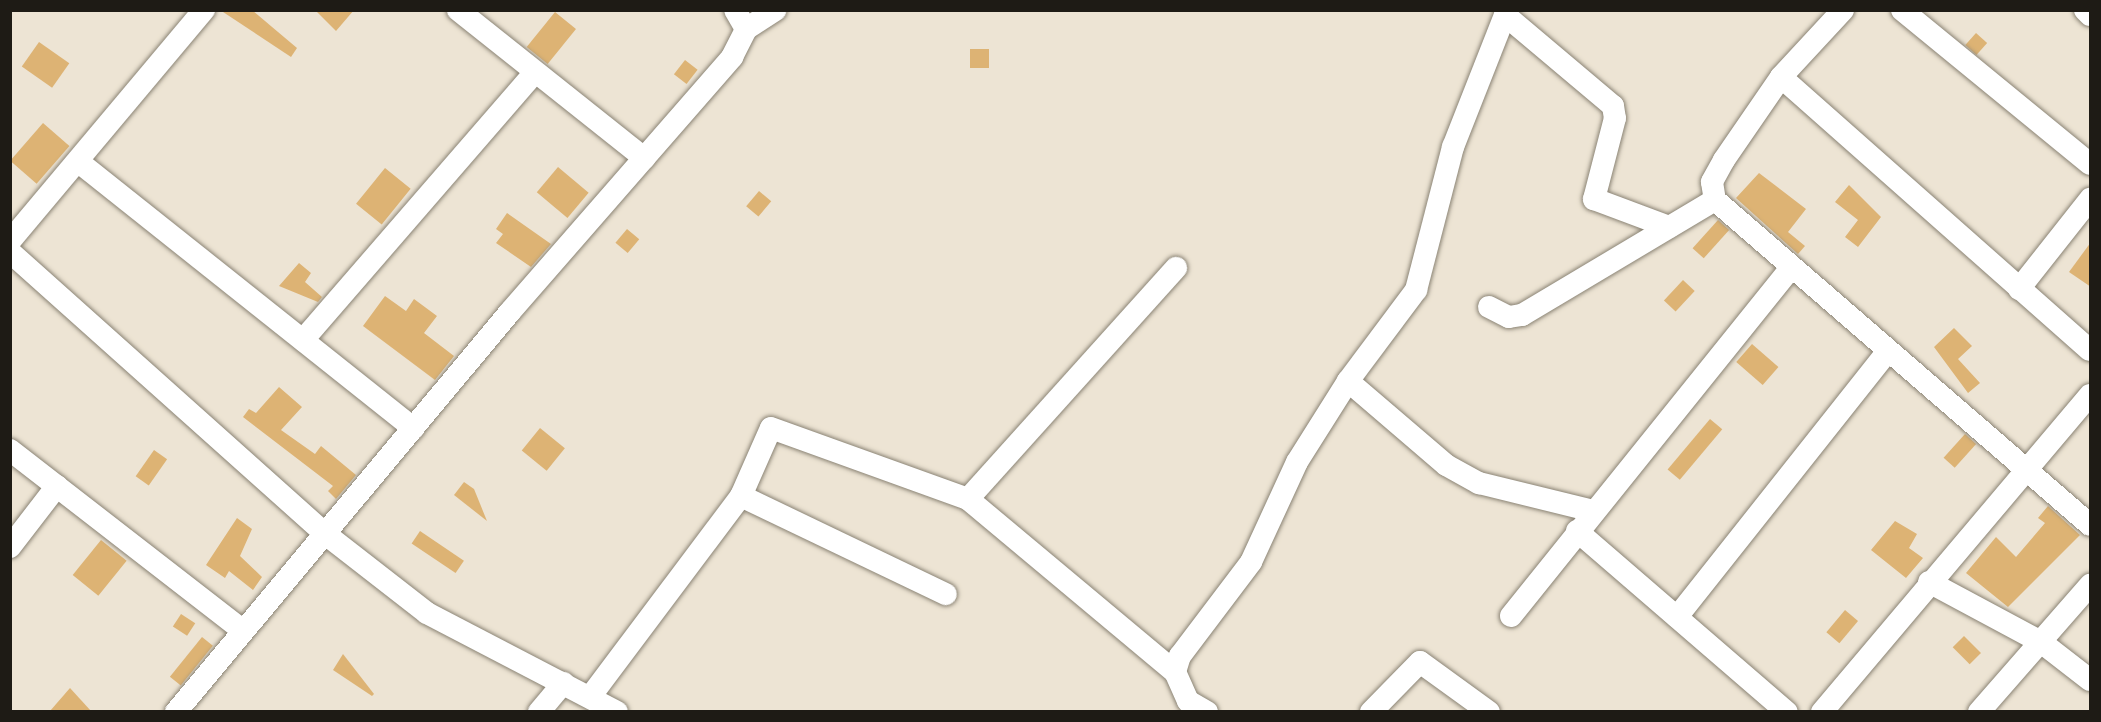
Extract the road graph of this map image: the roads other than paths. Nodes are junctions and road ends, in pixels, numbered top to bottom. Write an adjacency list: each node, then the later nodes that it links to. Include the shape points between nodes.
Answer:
1 (204, 10): 13 (street)
2 (458, 10): 10 (street)
3 (775, 10): 9 (street)
4 (1844, 10): 11 (street)
5 (1902, 10): 14 (street)
6 (2085, 10): 8 (street)
7 (1506, 13): 17 (street, via 1613,105 1615,118 1594,199); 27 (street, via 1453,147 1416,290)
8 (2091, 15)
9 (741, 20): 12 (street, via 732,57)
10 (535, 72): 12 (street); 24 (street)
11 (1781, 77): 16 (street, via 1712,182); 22 (street)
12 (644, 158): 29 (street)
13 (80, 163): 18 (street); 24 (street)
14 (2091, 164)
15 (2091, 199): 22 (street)
16 (1715, 200): 17 (street); 20 (street)
17 (1669, 227): 23 (street, via 1522,315 1509,317)
18 (10, 241)
19 (10, 252): 38 (street)
20 (1791, 267): 26 (street); 35 (street)
21 (1176, 268): 34 (street)
22 (2019, 289): 25 (street)
23 (1489, 308)
24 (303, 340): 29 (street)
25 (2091, 350)
26 (1888, 351): 31 (street); 44 (street)
27 (1348, 381): 35 (street, via 1446,465 1479,483); 47 (street, via 1297,462 1251,562 1180,656)
28 (2091, 395): 31 (street)
29 (413, 428): 38 (street)
30 (10, 450): 32 (street)
31 (2025, 472): 36 (street); 40 (street)
32 (57, 486): 39 (street); 45 (street)
33 (741, 496): 34 (street, via 771,428); 42 (street); 50 (street)
34 (968, 499): 47 (street)
35 (1593, 511): 37 (street)
36 (2091, 525)
37 (1577, 531): 43 (street); 44 (street)
38 (328, 536): 45 (street); 49 (street, via 427,613)
39 (10, 547)
40 (1929, 582): 46 (street); 58 (street)
41 (2091, 585): 46 (street)
42 (946, 594)
43 (1510, 615)
44 (1677, 617): 57 (street)
45 (243, 631): 51 (street)
46 (2041, 642): 48 (street); 59 (street)
47 (1175, 672): 54 (street, via 1188,701)
48 (2091, 680)
49 (563, 683): 50 (street); 52 (street)
50 (590, 697): 53 (street)
51 (176, 711)
52 (539, 711)
53 (617, 711)
54 (1207, 711)
55 (1371, 711): 56 (street, via 1419,662)
56 (1489, 711)
57 (1787, 711)
58 (1822, 711)
59 (1980, 711)

